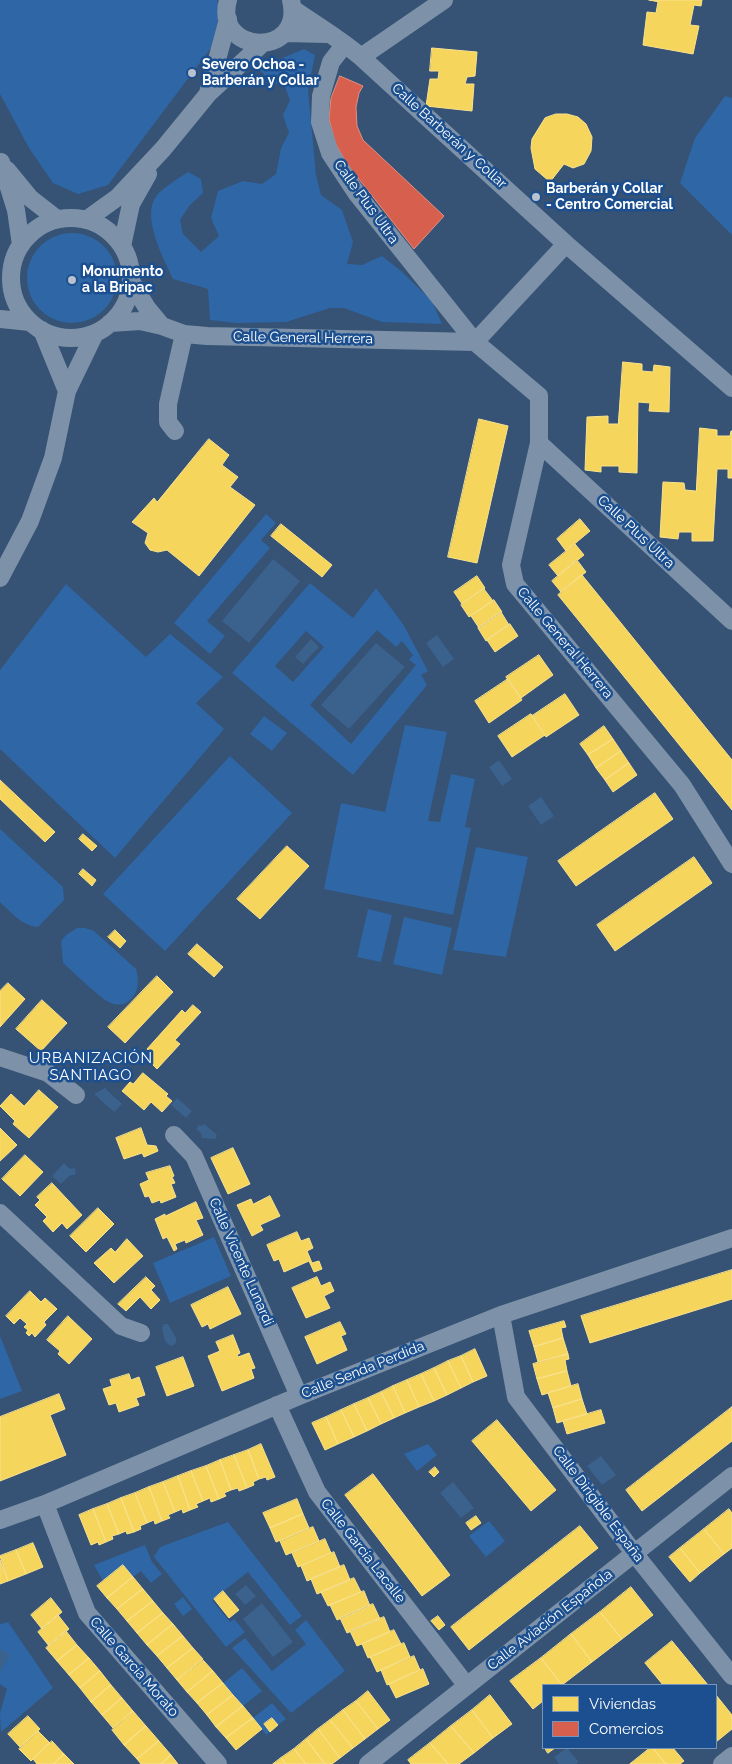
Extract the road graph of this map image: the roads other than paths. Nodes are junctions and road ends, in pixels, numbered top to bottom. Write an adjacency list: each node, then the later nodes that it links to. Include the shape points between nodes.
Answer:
1 (228, 0): 4 (street)
2 (444, 0): 9 (street)
3 (292, 5): 5 (street, via 292,18); 6 (street, Calle Barberán y Collar)
4 (228, 19): 7 (street, via 238,36 247,42); 10 (street)
5 (285, 33): 6 (street, Calle Barberán y Collar); 7 (street, via 272,42)
6 (327, 34): 8 (street, Calle Barberán y Collar)
7 (262, 44): 10 (street)
8 (345, 44): 9 (street, Calle Barberán y Collar); 26 (street, Calle Plus Ultra, via 331,62 321,96 320,122 330,152 357,194)
9 (362, 57): 15 (street, Calle Barberán y Collar)
10 (208, 94): 11 (street)
11 (163, 149): 14 (street, via 118,197); 17 (street, via 131,204)
12 (0, 162): 13 (street, via 30,198); 16 (street, via 16,210)
13 (57, 219): 14 (street); 16 (street, via 36,228)
14 (86, 220): 17 (street, via 100,225)
15 (566, 244): 26 (street); 27 (street, Calle Barberán y Collar)
16 (20, 245): 18 (street)
17 (122, 246): 19 (street, via 129,263)
18 (5, 274): 22 (street, via 22,313)
19 (131, 281): 21 (street, via 125,304); 23 (street)
20 (0, 319): 22 (street)
21 (110, 323): 23 (street, Calle General Herrera, via 140,321); 24 (street)
22 (36, 326): 24 (street, via 55,336 68,338); 28 (street, via 52,351)
23 (162, 326): 25 (street, Calle General Herrera)
24 (95, 333): 28 (street)
25 (184, 334): 26 (street, Calle General Herrera); 29 (street, via 168,404 168,422)
26 (476, 342): 30 (street, Calle General Herrera, via 539,396)
27 (732, 388)
28 (67, 391): 31 (street, via 53,458 30,521)
29 (175, 431)
30 (539, 443): 32 (street, Calle Plus Ultra); 33 (street, Calle General Herrera, via 511,565 515,584 682,785)
31 (0, 578)
32 (732, 621)
33 (732, 864)
34 (0, 1057): 35 (street, via 48,1073)
35 (76, 1095)
36 (174, 1135): 41 (street, Calle Vicente Lunardi, via 194,1156)
37 (0, 1213): 40 (street, via 121,1326)
38 (732, 1238): 39 (street, Calle Senda Perdida)
39 (500, 1315): 41 (street, Calle Senda Perdida); 46 (street, Calle Dirigible España, via 516,1397)
40 (141, 1333)
41 (299, 1396): 42 (street, Calle Senda Perdida)
42 (277, 1405): 44 (street, Calle Senda Perdida); 48 (street, Calle García Lacalle, via 317,1492)
43 (732, 1476): 46 (street, Calle Aviación Española)
44 (45, 1504): 45 (street, Calle Senda Perdida); 50 (street, Calle García Morato, via 87,1612)
45 (0, 1520)
46 (634, 1553): 47 (street, Calle Dirigible España); 48 (street, Calle Aviación Española)
47 (732, 1676)
48 (467, 1686): 51 (street, Calle Aviación Española)
49 (732, 1756): 52 (street)
50 (218, 1764)
51 (368, 1764)
52 (722, 1764)

